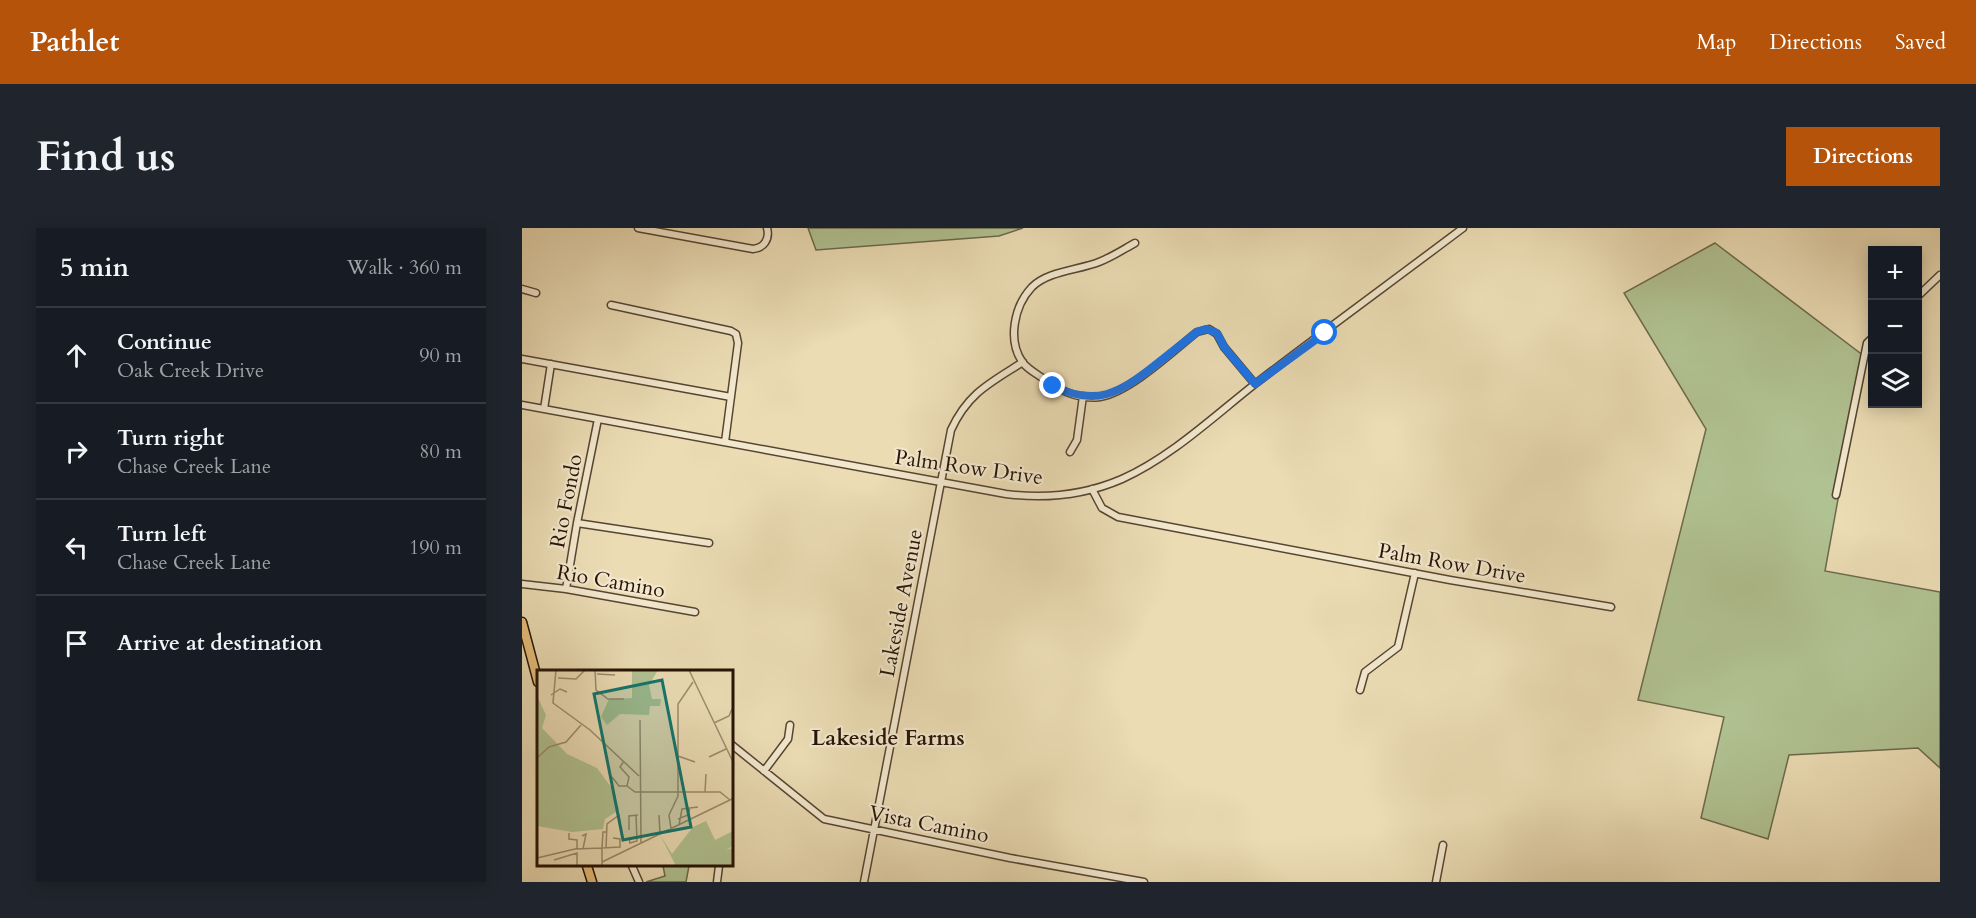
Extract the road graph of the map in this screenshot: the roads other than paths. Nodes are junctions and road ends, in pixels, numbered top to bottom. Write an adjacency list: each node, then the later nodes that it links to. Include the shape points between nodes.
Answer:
1 (638, 228): 4 (street)
2 (767, 228): 4 (street, via 764,245 753,249)
3 (1463, 228): 15 (street)
4 (655, 230)
5 (1136, 243): 13 (street, via 1101,262 1034,285 1025,296 1014,334)
6 (1940, 275): 8 (street)
7 (522, 290): 9 (street)
8 (1922, 291)
9 (536, 293)
10 (611, 305): 17 (street, via 734,332 738,342)
11 (1868, 342): 25 (street)
12 (522, 359): 14 (street)
13 (1023, 362): 16 (street, via 1053,386); 23 (street, Lakeside Avenue, via 970,398 958,414)
14 (551, 364): 17 (street); 19 (street)
15 (1255, 384): 16 (street, via 1217,333 1206,329 1130,385 1100,397); 24 (street, via 1140,470)
16 (1083, 396): 22 (street, via 1077,440)
17 (731, 397): 21 (street)
18 (522, 405): 19 (street, Palm Row Drive)
19 (543, 409): 20 (street, Palm Row Drive)
20 (598, 419): 21 (street, Palm Row Drive); 26 (street, Rio Fondo)
21 (725, 442): 23 (street, Palm Row Drive)
22 (1070, 452)
23 (941, 482): 24 (street, Palm Row Drive, via 1029,496); 39 (street, Lakeside Avenue)
24 (1092, 489): 28 (street, Palm Row Drive, via 1102,508 1118,517)
25 (1836, 495)
26 (577, 523): 27 (street); 30 (street, Rio Fondo)
27 (709, 543)
28 (1415, 573): 31 (street, Palm Row Drive); 35 (street, via 1398,647 1365,672)
29 (522, 584): 30 (street, Rio Camino)
30 (566, 589): 32 (street, Rio Camino)
31 (1611, 607)
32 (695, 612)
33 (522, 622): 34 (main road)
34 (537, 677)
35 (1360, 690)
36 (790, 725): 38 (street, via 788,739)
37 (734, 747): 38 (street, Vista Camino)
38 (764, 771): 39 (street, Vista Camino, via 824,819)
39 (874, 830): 47 (street, Lakeside Avenue); 48 (street, Vista Camino)
40 (1443, 845): 49 (street)
41 (587, 867): 44 (main road)
42 (632, 867): 45 (street)
43 (719, 867): 46 (street)
44 (592, 882)
45 (639, 882)
46 (717, 882)
47 (864, 882)
48 (1144, 882)
49 (1436, 882)

